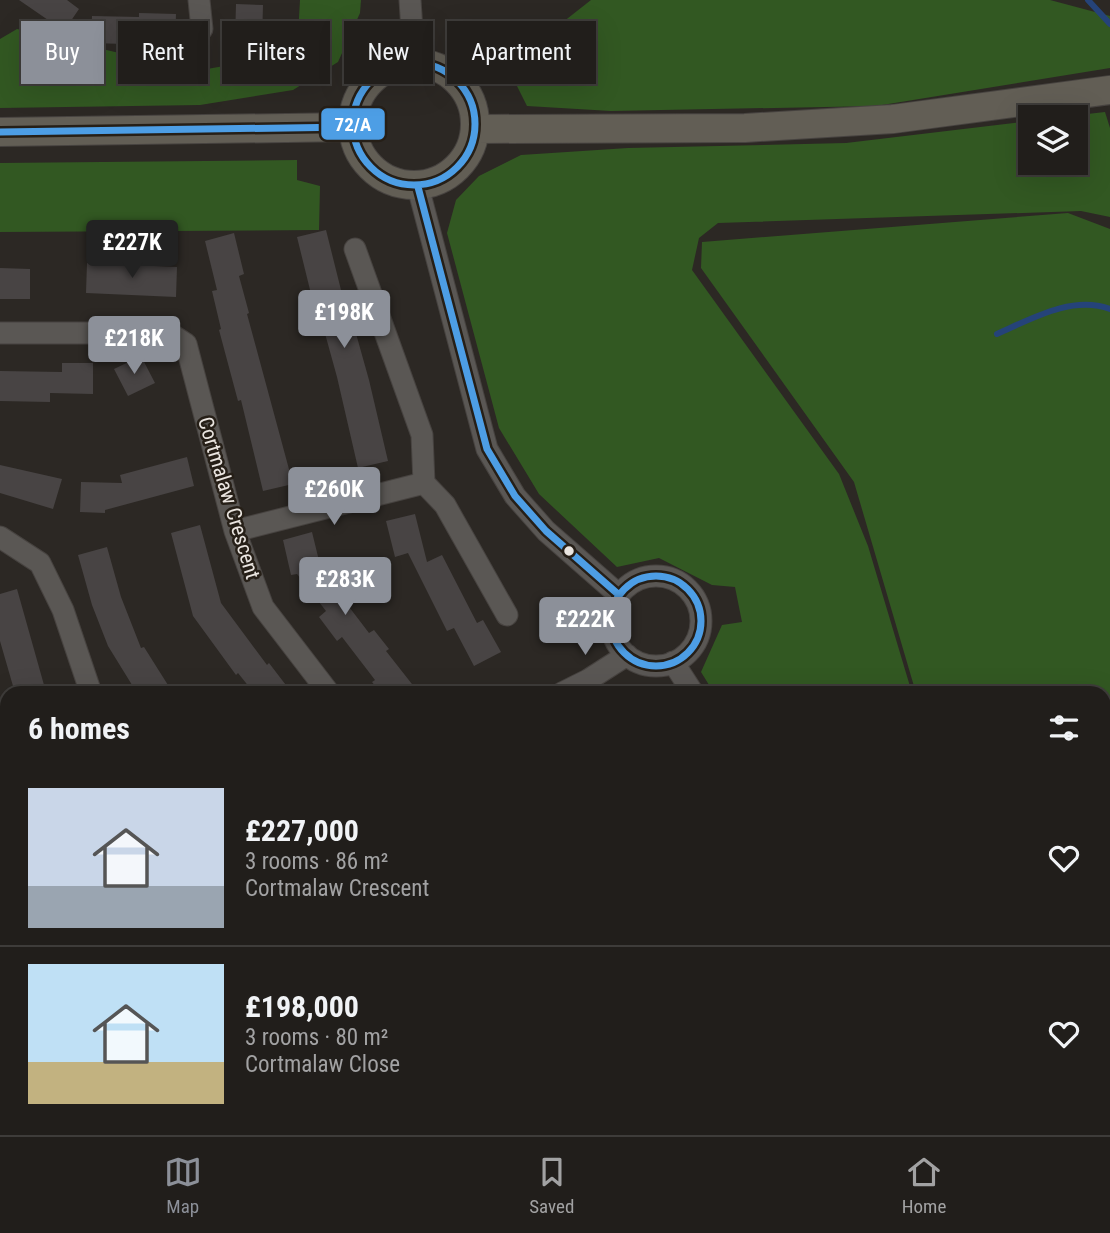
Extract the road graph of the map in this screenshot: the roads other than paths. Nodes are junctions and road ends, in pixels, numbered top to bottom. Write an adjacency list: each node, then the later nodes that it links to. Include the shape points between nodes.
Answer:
1 (199, 0): 3 (street)
2 (410, 0): 4 (street)
3 (201, 21)
4 (411, 21)
5 (433, 66): 9 (main road, via 444,69 470,97)
6 (369, 84): 8 (main road, via 357,97)
7 (1110, 90): 9 (main road, via 893,118 745,128)
8 (351, 127): 10 (main road); 11 (main road, via 360,156 387,180)
9 (476, 129): 11 (main road, via 471,149 453,173)
10 (0, 132)
11 (418, 187): 17 (street, via 487,449 515,496 546,531)
12 (355, 249): 14 (street, via 422,435)
13 (0, 333): 15 (street, Cortmalaw Crescent, via 169,333 186,344)
14 (424, 483): 15 (street); 18 (street, via 445,505)
15 (235, 531): 22 (street, Cortmalaw Crescent, via 263,607)
16 (0, 537): 21 (street, via 40,563 63,610)
17 (619, 595): 19 (street, via 612,621 614,638); 20 (street, via 637,580 651,576 678,581 698,600 699,636 694,648)
18 (507, 615)
19 (627, 655): 20 (street, via 653,666); 23 (street)
20 (673, 662): 24 (street)
21 (89, 686)
22 (324, 686)
23 (576, 686)
24 (688, 686)

